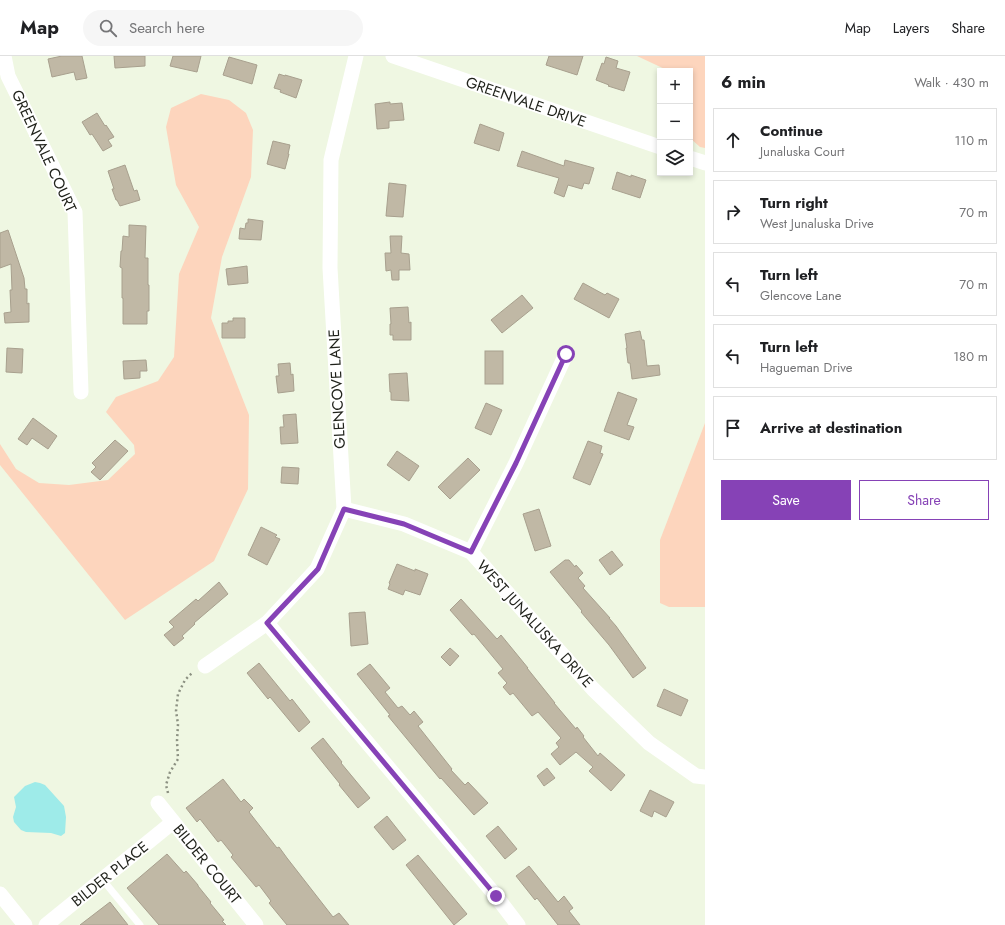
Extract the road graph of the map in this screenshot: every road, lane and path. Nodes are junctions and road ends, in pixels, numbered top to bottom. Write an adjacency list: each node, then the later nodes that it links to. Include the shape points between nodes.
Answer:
1 (4, 56): 8 (street, GREENVALE COURT, via 8,76 75,212)
2 (356, 56): 9 (street, GLENCOVE LANE, via 331,160 330,268)
3 (393, 56): 4 (street, GREENVALE DRIVE)
4 (657, 147)
5 (693, 159): 6 (street)
6 (705, 163)
7 (566, 354): 10 (street, via 516,463)
8 (81, 392)
9 (344, 509): 10 (street, WEST JUNALUSKA DRIVE, via 404,524); 11 (street, GLENCOVE LANE, via 318,569)
10 (471, 552): 13 (street, WEST JUNALUSKA DRIVE, via 593,689 649,743 696,776)
11 (267, 623): 12 (street, GLENCOVE LANE); 22 (street)
12 (205, 666): 14 (path, via 195,669 178,694 178,759 170,772)
13 (705, 777)
14 (165, 801): 15 (street, BILDER COURT)
15 (173, 822): 16 (street, BILDER PLACE); 21 (street, BILDER COURT)
16 (102, 879): 19 (street, BILDER PLACE); 20 (lane)
17 (0, 894): 18 (street)
18 (25, 925)
19 (46, 925)
20 (140, 925)
21 (256, 925)
22 (518, 925)

